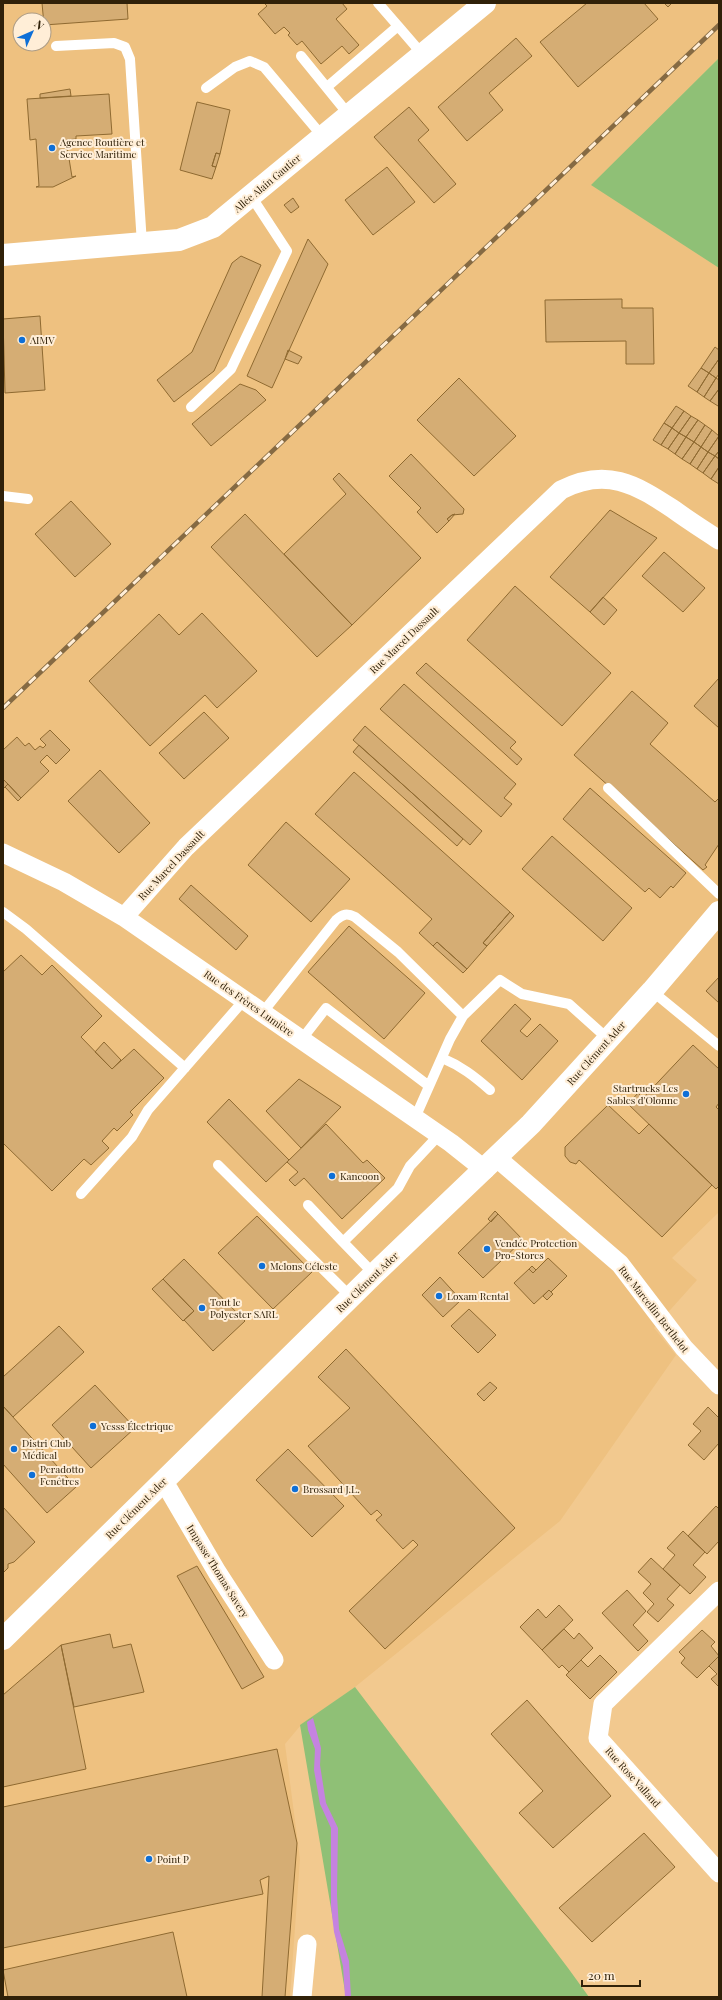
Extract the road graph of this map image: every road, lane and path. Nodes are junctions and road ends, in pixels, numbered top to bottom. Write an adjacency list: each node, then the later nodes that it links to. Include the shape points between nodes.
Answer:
1 (378, 3): 3 (lane)
2 (485, 3): 5 (street, Allée Alain Gautier)
3 (398, 26): 5 (lane); 7 (lane)
4 (56, 46): 12 (lane, via 114,42 126,47 130,58)
5 (423, 55): 9 (street, Allée Alain Gautier)
6 (301, 56): 7 (lane)
7 (327, 87): 9 (lane)
8 (206, 88): 10 (lane, via 235,67 250,61 264,67)
9 (350, 115): 10 (street, Allée Alain Gautier)
10 (323, 137): 11 (street, Allée Alain Gautier)
11 (251, 196): 12 (street, Allée Alain Gautier, via 213,227 179,240); 14 (lane, via 287,251 231,369)
12 (142, 244): 13 (street, Allée Alain Gautier)
13 (3, 255)
14 (191, 407)
15 (3, 496): 16 (lane)
16 (28, 499)
17 (719, 540): 23 (street, Rue Marcel Dassault, via 632,484 591,480 562,490 186,847)
18 (608, 788): 20 (lane)
19 (3, 853): 23 (street, Rue des Frères Lumière, via 64,882)
20 (719, 894)
21 (3, 912): 32 (lane)
22 (719, 912): 24 (street, Rue Clément Ader)
23 (124, 916): 25 (street, Rue des Frères Lumière)
24 (652, 991): 29 (street, Rue Clément Ader); 30 (lane)
25 (245, 999): 26 (street, Rue des Frères Lumière); 32 (lane)
26 (263, 1012): 27 (lane, via 336,920 341,915 348,914 398,952); 28 (street, Rue des Frères Lumière)
27 (463, 1016): 29 (lane, via 500,980 522,994 569,1004); 31 (lane)
28 (302, 1039): 33 (lane, via 326,1008); 35 (street, Rue des Frères Lumière)
29 (608, 1039): 37 (street, Rue Clément Ader)
30 (719, 1046)
31 (442, 1058): 33 (lane); 34 (lane, via 471,1073)
32 (186, 1068): 39 (lane, via 148,1110 132,1137)
33 (429, 1086): 35 (lane)
34 (490, 1090)
35 (415, 1118): 36 (street, Rue des Frères Lumière)
36 (439, 1135): 37 (street, Rue des Frères Lumière); 41 (lane, via 410,1166 398,1188)
37 (491, 1164): 42 (street, Rue Clément Ader); 44 (street, Rue Marcellin Berthelot, via 620,1264 684,1348)
38 (218, 1165): 43 (lane)
39 (81, 1194)
40 (308, 1205): 41 (lane)
41 (343, 1242): 42 (lane)
42 (374, 1274): 43 (street, Rue Clément Ader)
43 (351, 1298): 45 (street, Rue Clément Ader)
44 (719, 1384)
45 (162, 1483): 47 (street, Rue Clément Ader); 48 (street, Impasse Thomas Savery, via 169,1490 217,1572)
46 (716, 1600): 49 (street, Rue Rose Valland, via 603,1704 598,1738)
47 (3, 1639)
48 (274, 1660)
49 (719, 1873)
50 (307, 1944): 51 (street)
51 (302, 1997)

